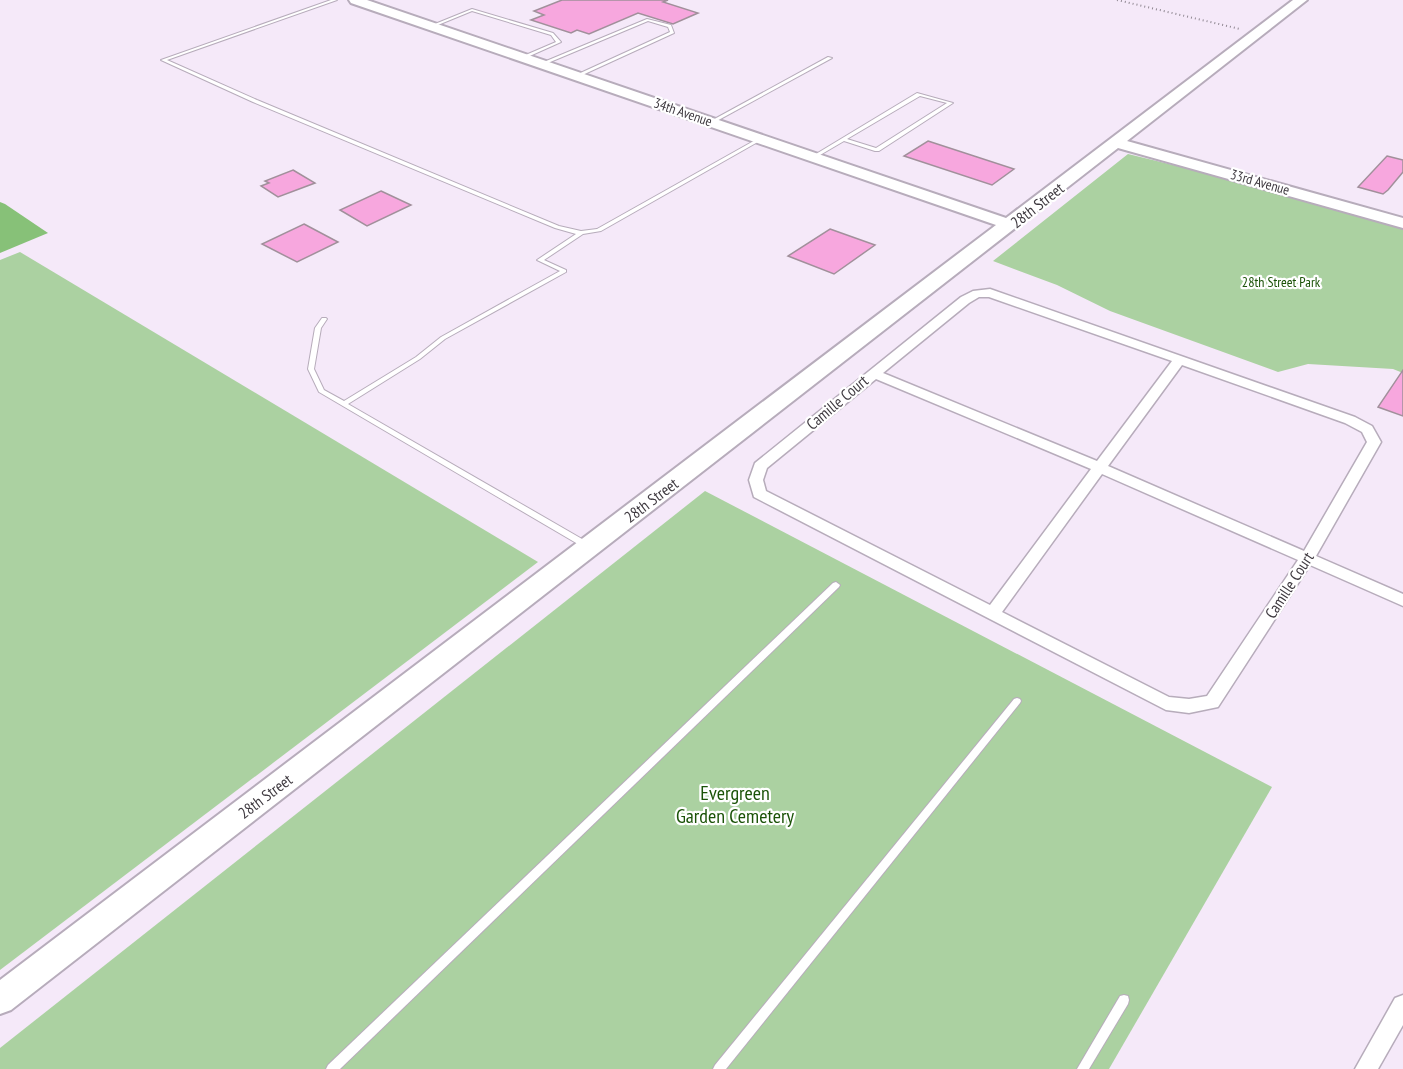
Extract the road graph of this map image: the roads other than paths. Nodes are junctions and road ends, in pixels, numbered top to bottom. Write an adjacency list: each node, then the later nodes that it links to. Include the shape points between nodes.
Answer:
1 (335, 0): 16 (lane, via 163,60 557,227)
2 (355, 0): 4 (main road, 34th Avenue)
3 (1302, 0): 12 (main road, 28th Street)
4 (432, 26): 5 (main road, 34th Avenue); 5 (lane, via 472,10 552,34 559,42)
5 (523, 58): 7 (main road, 34th Avenue)
6 (830, 58): 9 (lane)
7 (541, 64): 8 (main road, 34th Avenue); 8 (lane, via 648,20 670,26 672,33)
8 (578, 76): 9 (main road, 34th Avenue)
9 (711, 122): 10 (main road, 34th Avenue)
10 (761, 139): 13 (main road, 34th Avenue); 16 (lane, via 599,230)
11 (843, 139): 11 (lane, via 920,94 951,103 877,150); 13 (lane)
12 (1117, 143): 14 (main road, 33rd Avenue); 15 (main road, 28th Street)
13 (813, 157): 15 (main road, 34th Avenue)
14 (1403, 223)
15 (1011, 225): 22 (main road, 28th Street)
16 (581, 233): 20 (lane, via 540,260 564,271 443,338)
17 (324, 319): 20 (lane, via 318,328 311,369 321,391)
18 (1179, 360): 19 (street, Camille Court, via 990,293 965,300); 21 (street); 23 (street, Camille Court, via 1367,429 1374,442)
19 (873, 373): 21 (street); 26 (street, Camille Court, via 760,466 756,480 759,494)
20 (344, 404): 22 (lane)
21 (1101, 468): 23 (street); 26 (street)
22 (590, 547): 28 (main road, 28th Street)
23 (1307, 558): 25 (street); 26 (street, Camille Court, via 1212,702 1189,706 1166,702)
24 (836, 585): 31 (lane)
25 (1403, 600)
26 (992, 614)
27 (1017, 701): 32 (lane)
28 (0, 999)
29 (1124, 1000): 33 (lane)
30 (1403, 1005): 34 (street)
31 (332, 1069)
32 (719, 1069)
33 (1083, 1069)
34 (1366, 1069)

